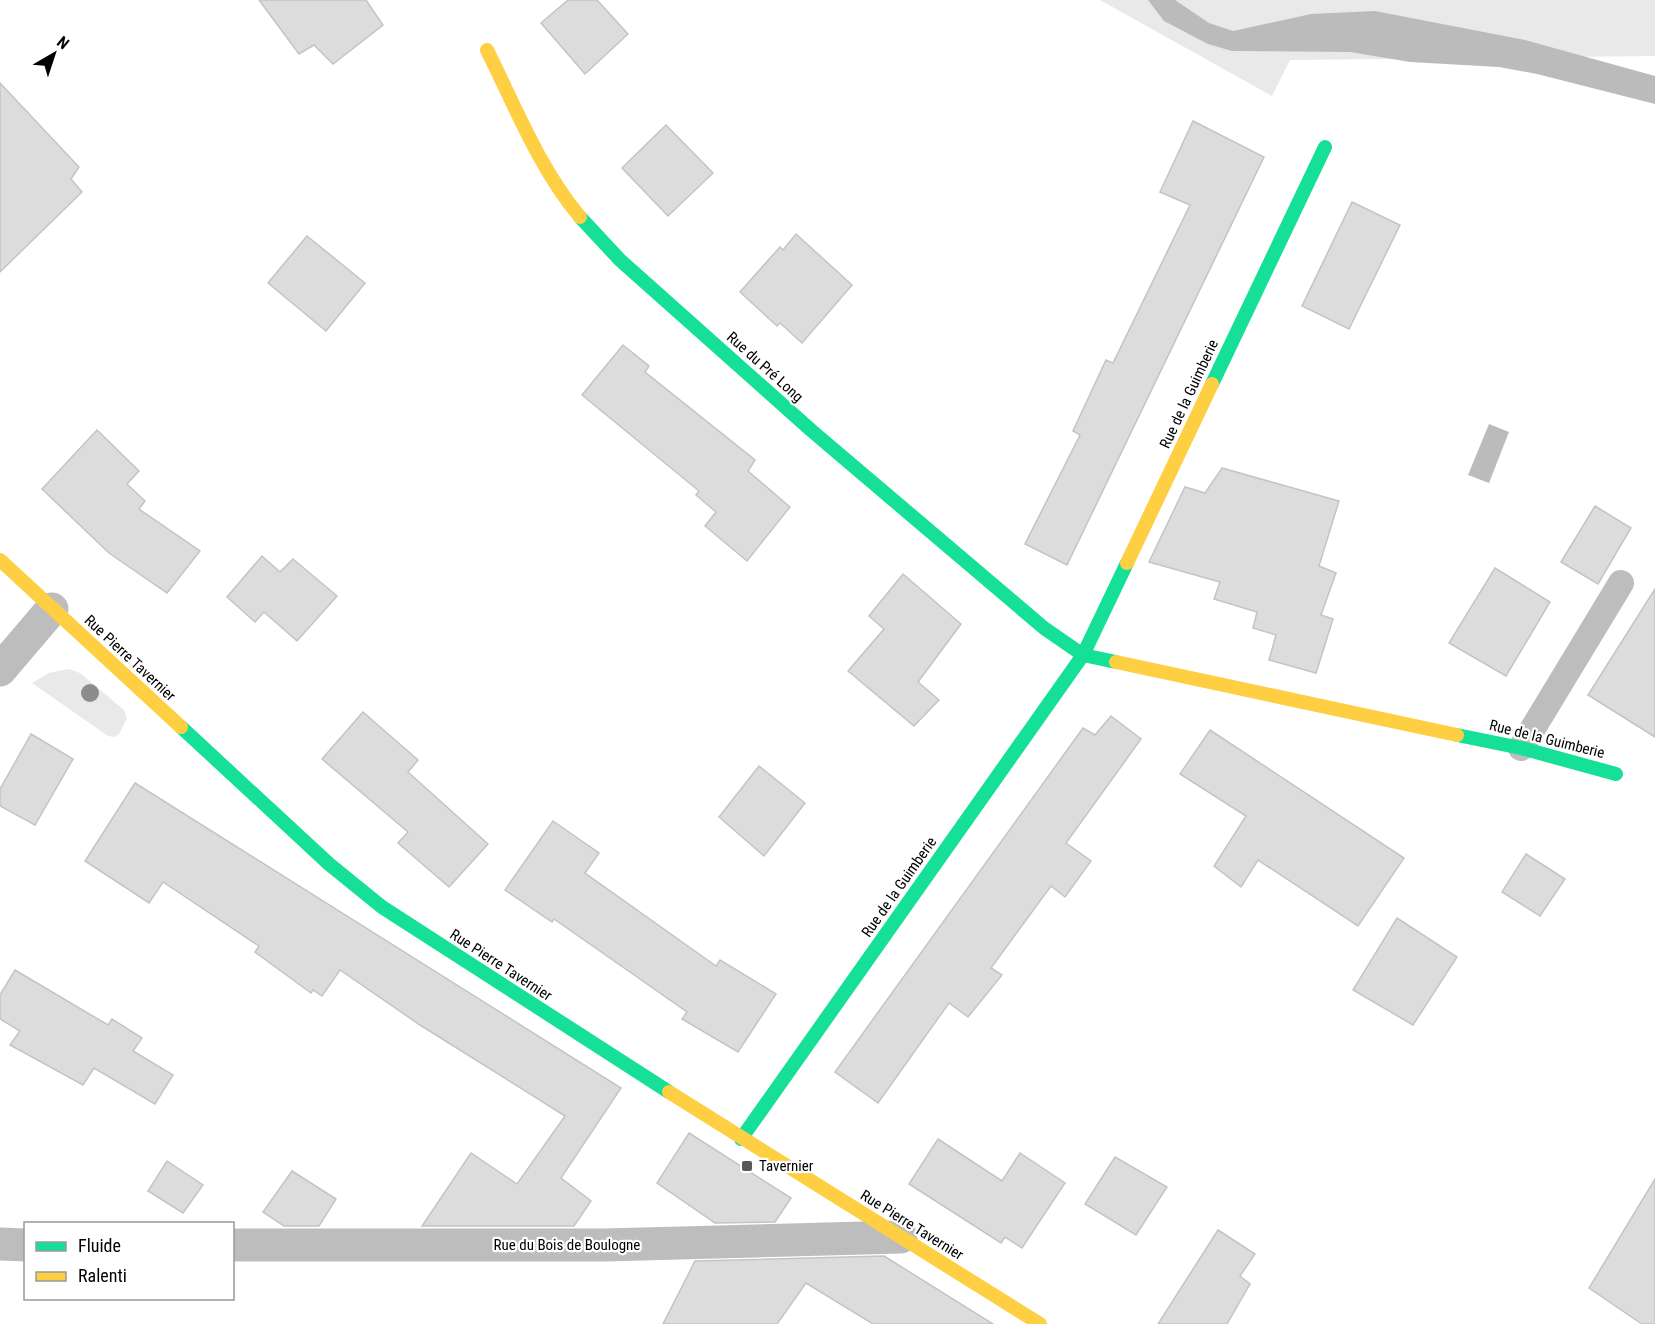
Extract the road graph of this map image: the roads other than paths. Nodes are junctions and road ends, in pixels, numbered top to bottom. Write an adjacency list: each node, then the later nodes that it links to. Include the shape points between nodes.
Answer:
1 (487, 50): 6 (street, Rue du Pré Long, via 565,199 620,260 812,431 1035,621)
2 (1325, 147): 6 (street, Rue de la Guimberie)
3 (0, 560): 5 (street, Rue Pierre Tavernier)
4 (1621, 583): 8 (lane)
5 (52, 609): 7 (street); 10 (street, Rue Pierre Tavernier, via 312,848 382,907)
6 (1083, 655): 8 (street, Rue de la Guimberie); 10 (street, Rue de la Guimberie)
7 (0, 670)
8 (1521, 748): 9 (street, Rue de la Guimberie)
9 (1616, 774)
10 (741, 1139): 11 (street, Rue Pierre Tavernier)
11 (901, 1238): 14 (street, Rue du Bois de Boulogne, via 605,1245); 15 (street, Rue Pierre Tavernier)
12 (0, 1245): 13 (street)
13 (24, 1245)
14 (234, 1245)
15 (1040, 1324)

